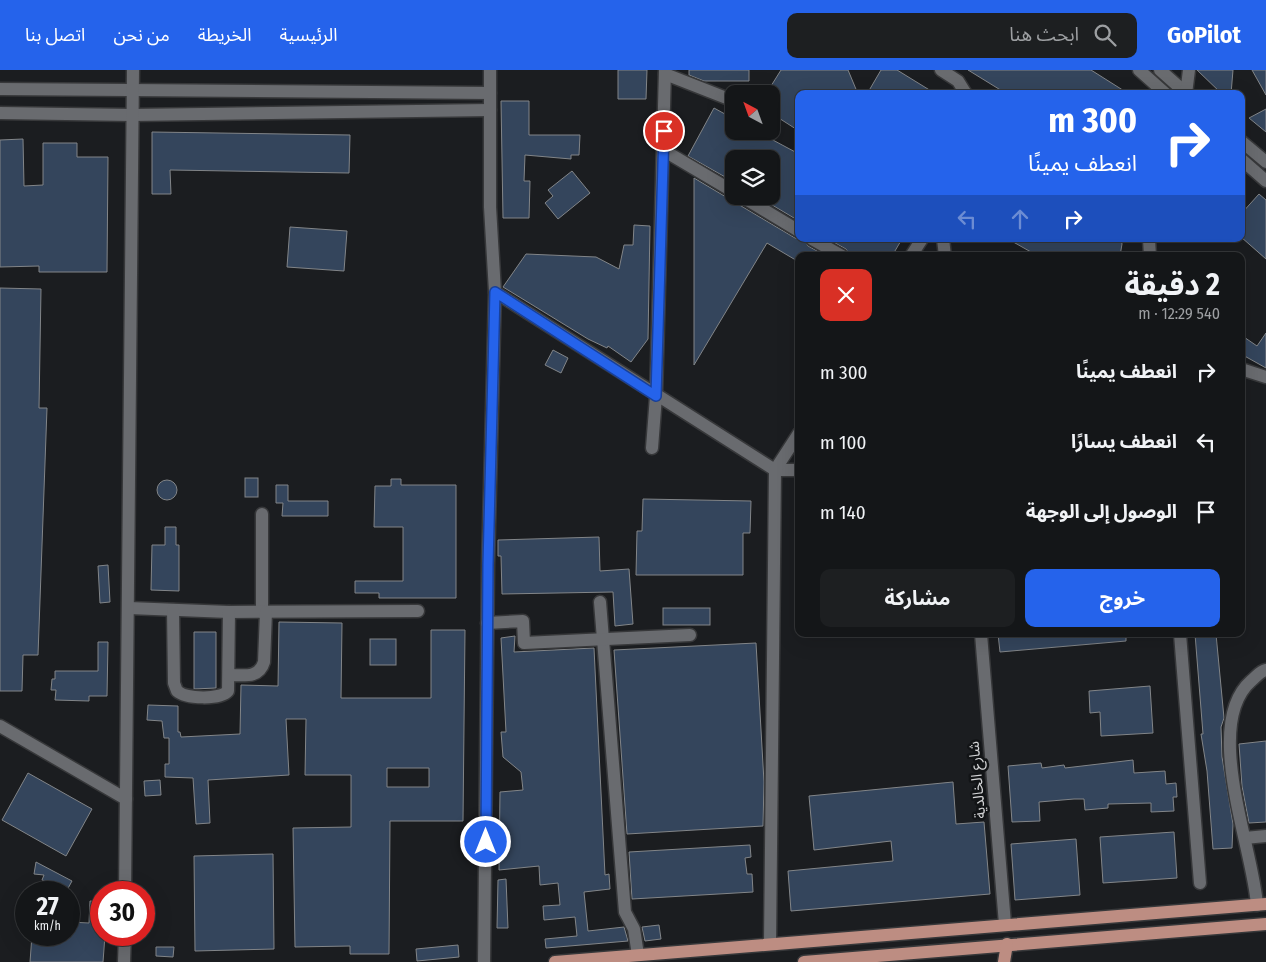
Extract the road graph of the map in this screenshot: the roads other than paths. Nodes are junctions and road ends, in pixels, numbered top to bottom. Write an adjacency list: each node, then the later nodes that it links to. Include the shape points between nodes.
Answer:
1 (133, 70): 9 (street)
2 (490, 70): 14 (street)
3 (941, 70): 10 (street, via 958,81)
4 (1139, 70): 11 (street)
5 (1160, 70): 12 (street)
6 (1188, 70): 13 (street)
7 (665, 72): 15 (street); 20 (street)
8 (0, 90): 9 (street)
9 (133, 90): 14 (street); 18 (street)
10 (964, 90)
11 (1162, 90)
12 (1182, 90)
13 (1186, 90)
14 (490, 93): 16 (street)
15 (725, 97)
16 (490, 110): 18 (street); 29 (street, via 490,207)
17 (0, 112): 18 (street)
18 (132, 115): 39 (street)
19 (1245, 144): 21 (street)
20 (663, 150): 24 (street); 32 (street)
21 (1266, 162)
22 (1245, 163): 23 (street)
23 (1266, 181)
24 (725, 187)
25 (756, 205): 26 (street)
26 (795, 229)
27 (817, 242): 28 (street)
28 (835, 252)
29 (495, 292): 32 (street); 44 (street)
30 (1245, 370): 31 (street)
31 (1266, 377)
32 (656, 396): 34 (street); 35 (street)
33 (795, 439): 35 (street)
34 (652, 448)
35 (775, 470): 36 (street); 60 (street)
36 (795, 470)
37 (262, 514): 43 (street)
38 (600, 602): 48 (street)
39 (129, 608): 40 (street); 52 (street)
40 (174, 610): 42 (street); 50 (street, via 174,683 177,691 184,696 220,696 228,691)
41 (418, 611): 43 (street)
42 (228, 612): 43 (street); 50 (street)
43 (264, 612): 50 (street, via 262,669 253,675)
44 (487, 623): 48 (street, via 523,621 524,643); 65 (street)
45 (690, 635): 48 (street)
46 (981, 637): 58 (street, شارع الخالدية)
47 (1180, 637): 56 (street)
48 (603, 639): 63 (street, via 624,912 634,929)
49 (1266, 670): 54 (street, via 1246,685 1235,700 1228,729 1238,818)
50 (228, 675)
51 (0, 726): 52 (street)
52 (126, 799): 55 (street)
53 (1266, 836): 54 (street)
54 (1245, 838): 57 (street)
55 (125, 881)
56 (1200, 883)
57 (1262, 904): 58 (main road)
58 (1005, 924): 60 (main road)
59 (1266, 924): 61 (main road)
60 (770, 943): 63 (main road)
61 (1007, 944): 67 (main road); 68 (main road)
62 (124, 946): 64 (street)
63 (638, 955): 66 (main road)
64 (124, 962)
65 (484, 962)
66 (555, 962)
67 (804, 962)
68 (1004, 962)

